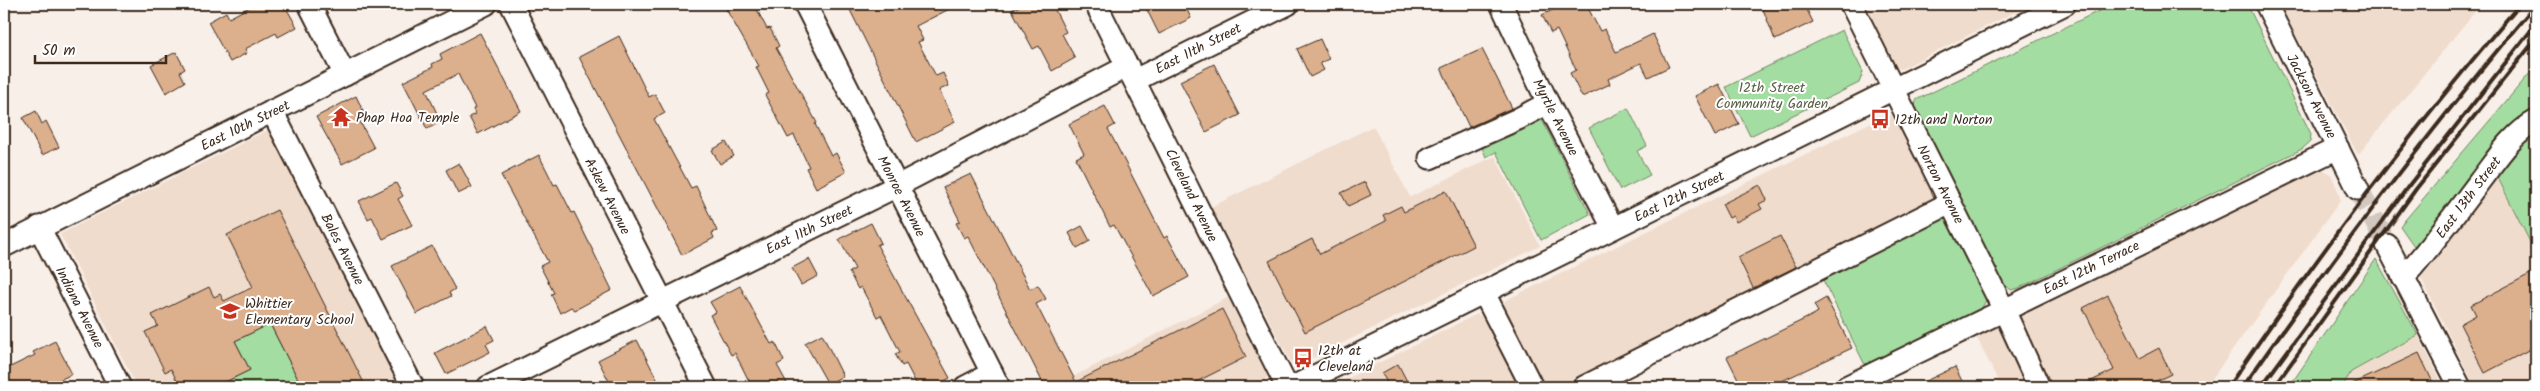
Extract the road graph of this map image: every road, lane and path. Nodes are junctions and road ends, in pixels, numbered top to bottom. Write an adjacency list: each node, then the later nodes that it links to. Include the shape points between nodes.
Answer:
1 (309, 4): 13 (street)
2 (486, 4): 13 (street, East 10th Street)
3 (512, 4): 29 (street, Askew Avenue)
4 (805, 4): 20 (street, Monroe Avenue)
5 (1096, 4): 12 (street, Cleveland Avenue)
6 (1288, 4): 11 (street, East 11th Street)
7 (1501, 4): 15 (street, Myrtle Avenue)
8 (1851, 4): 14 (street, Norton Avenue)
9 (2065, 4): 14 (street, East 12th Street)
10 (2266, 4): 18 (street, Jackson Avenue)
11 (1255, 11): 12 (street, East 11th Street)
12 (1131, 73): 20 (street, East 11th Street); 37 (street, Cleveland Avenue)
13 (345, 75): 16 (street, East 10th Street)
14 (1893, 89): 22 (street, Norton Avenue); 24 (street, East 12th Street)
15 (1548, 104): 19 (street); 24 (street, Myrtle Avenue)
16 (272, 111): 23 (street, East 10th Street); 33 (street, Bales Avenue)
17 (2536, 121): 27 (street, East 13th Street, via 2526,126 2507,146)
18 (2338, 148): 21 (street, Jackson Avenue); 30 (street, East 12th Terrace)
19 (1430, 158)
20 (897, 186): 29 (street, East 11th Street); 31 (street, Monroe Avenue)
21 (2358, 189)
22 (1950, 203): 30 (street, Norton Avenue); 40 (street)
23 (39, 227): 26 (street, East 10th Street); 32 (street, Indiana Avenue)
24 (1613, 228): 28 (street, East 12th Street)
25 (2387, 245): 27 (street)
26 (4, 246)
27 (2403, 278): 43 (street)
28 (1484, 292): 38 (street, East 12th Street); 39 (street)
29 (661, 300): 34 (street, East 11th Street); 35 (street, Askew Avenue)
30 (2004, 310): 41 (street, East 12th Terrace); 42 (street, Norton Avenue)
31 (996, 380): 36 (street)
32 (120, 387)
33 (413, 387)
34 (488, 387)
35 (706, 387)
36 (965, 387)
37 (1287, 387)
38 (1293, 387)
39 (1532, 387)
40 (1584, 387)
41 (1846, 387)
42 (2038, 387)
43 (2460, 387)

